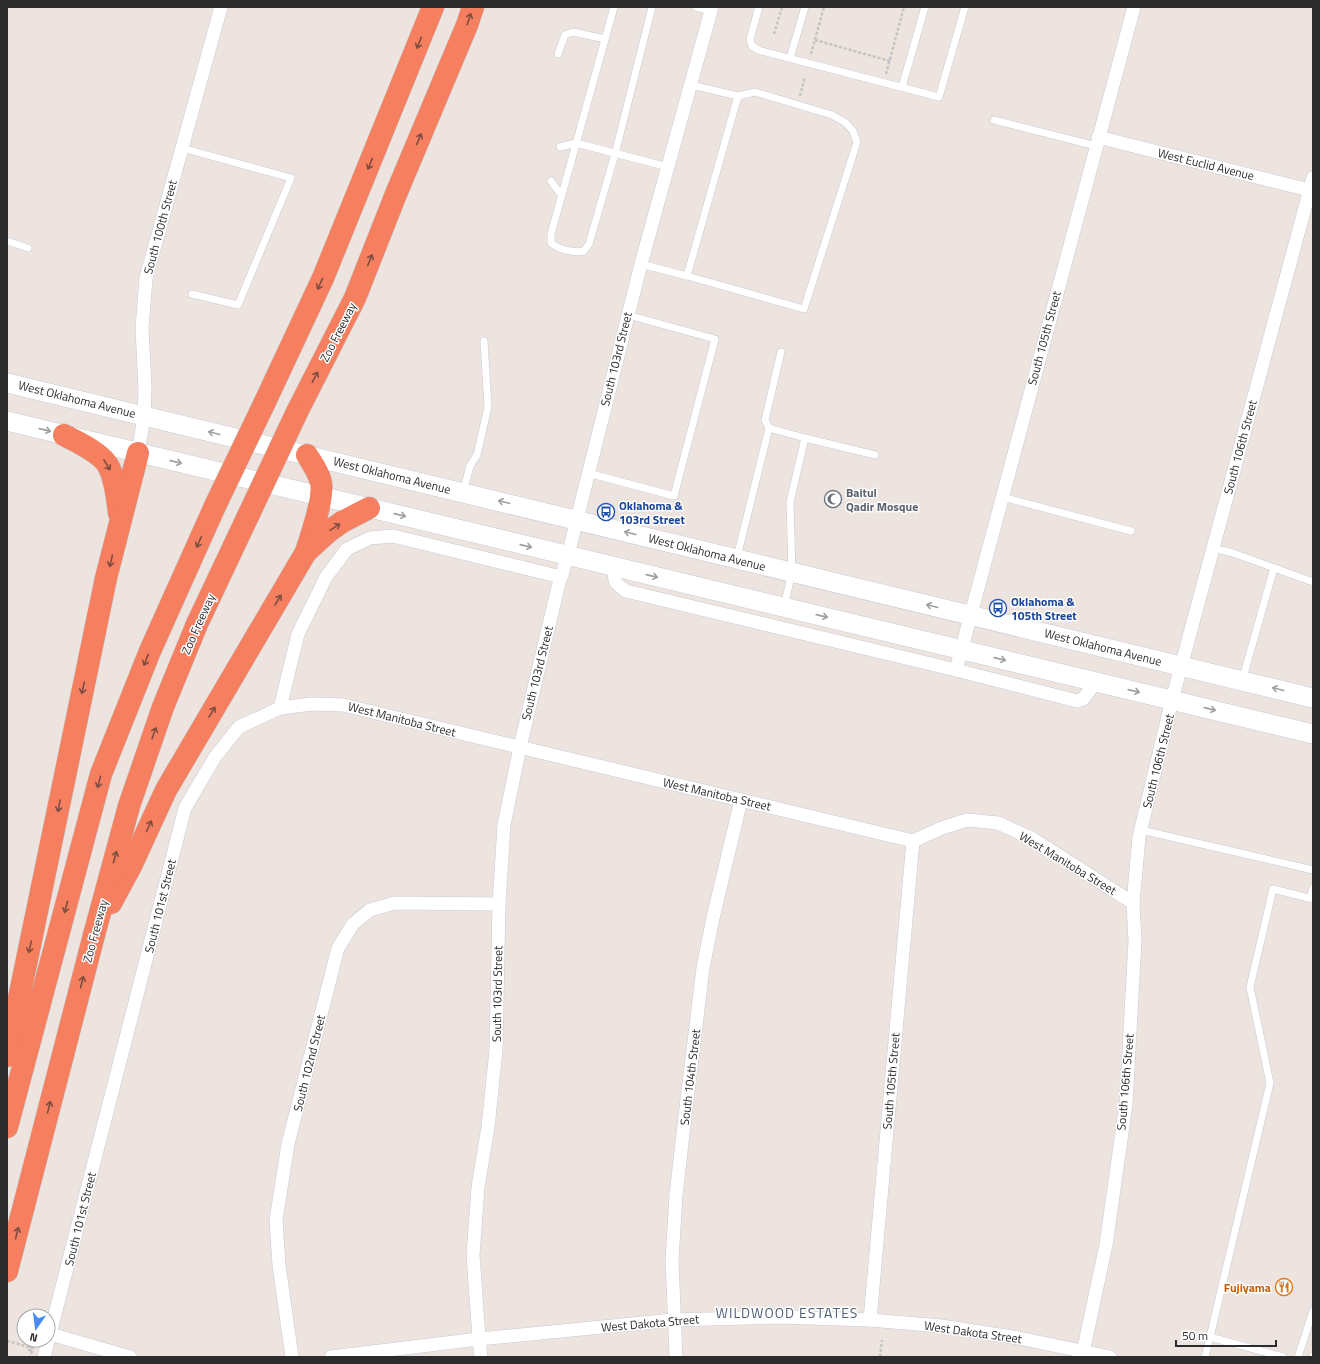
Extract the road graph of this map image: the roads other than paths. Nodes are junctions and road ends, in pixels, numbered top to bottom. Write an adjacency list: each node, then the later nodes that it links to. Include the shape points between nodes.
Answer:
1 (221, 7): 23 (street, South 100th Street)
2 (433, 7): 85 (highway, one-way to 85, bridge, via 322,278 150,651 101,774)
3 (473, 7): 83 (highway, Zoo Freeway, one-way to 3, bridge, via 129,806 163,707 197,624 297,412 355,298)
4 (614, 7): 13 (lane)
5 (652, 7): 24 (lane)
6 (696, 7): 12 (lane)
7 (759, 7): 15 (lane, via 750,39 752,46 758,50)
8 (805, 7): 15 (lane)
9 (925, 7): 17 (lane)
10 (965, 7): 17 (lane, via 939,97)
11 (1134, 7): 20 (street, South 105th Street)
12 (712, 9): 16 (street, South 103rd Street)
13 (605, 39): 14 (lane, via 573,32 565,35); 21 (lane)
14 (558, 54)
15 (790, 58): 17 (lane)
16 (692, 85): 18 (lane); 25 (street, South 103rd Street)
17 (902, 87)
18 (738, 96): 32 (lane); 32 (lane, via 755,92 832,115 846,123 853,131 857,142 804,309)
19 (994, 120): 20 (lane)
20 (1097, 141): 27 (street, West Euclid Avenue); 49 (street, South 105th Street)
21 (576, 143): 22 (lane); 24 (lane); 28 (lane)
22 (560, 147)
23 (182, 148): 33 (lane, via 291,178 238,305); 38 (street, South 100th Street, via 146,278 142,328)
24 (615, 154): 25 (lane); 28 (lane, via 589,244 584,251 576,253 557,248 551,243)
25 (668, 167): 31 (street, South 103rd Street)
26 (551, 181): 28 (lane)
27 (1312, 186): 54 (street, South 106th Street)
28 (561, 195)
29 (7, 241): 30 (lane)
30 (28, 248)
31 (641, 264): 32 (lane); 34 (street, South 103rd Street)
32 (688, 276)
33 (192, 294)
34 (628, 315): 46 (street, South 103rd Street); 46 (lane, via 715,339 674,496)
35 (484, 341): 47 (lane, via 488,407 477,455 470,466)
36 (781, 352): 40 (lane, via 765,420)
37 (7, 383): 38 (main road, West Oklahoma Avenue)
38 (144, 416): 43 (street, South 100th Street); 44 (main road, West Oklahoma Avenue, one-way to 38)
39 (7, 421): 41 (main road, one-way to 41)
40 (769, 428): 42 (lane); 57 (lane)
41 (64, 435): 43 (main road); 52 (highway, one-way to 52, via 86,447 107,464 117,497)
42 (805, 438): 45 (lane); 60 (lane, via 790,502)
43 (138, 453): 48 (main road, one-way to 48); 52 (highway)
44 (307, 455): 47 (main road, West Oklahoma Avenue); 48 (highway, via 318,472 322,484)
45 (874, 455)
46 (588, 473): 51 (street, South 103rd Street)
47 (463, 492): 51 (main road, West Oklahoma Avenue, one-way to 47)
48 (321, 496): 50 (main road); 55 (highway)
49 (1002, 497): 53 (lane); 64 (street, South 105th Street)
50 (369, 508): 55 (highway, one-way to 50, via 342,522); 56 (main road, one-way to 56)
51 (576, 520): 56 (street, South 103rd Street); 57 (main road, West Oklahoma Avenue, one-way to 51)
52 (120, 523): 84 (highway, one-way to 84, via 106,578)
53 (1131, 532)
54 (1213, 548): 59 (lane); 66 (street, South 106th Street)
55 (306, 552): 83 (highway, one-way to 55, via 132,864 166,790)
56 (568, 555): 58 (main road); 61 (street, South 103rd Street)
57 (736, 559): 60 (main road, West Oklahoma Avenue)
58 (614, 567): 63 (main road, one-way to 63); 67 (street, via 617,585 626,591)
59 (1274, 568): 62 (lane); 68 (lane)
60 (792, 572): 63 (lane); 64 (main road, West Oklahoma Avenue, one-way to 60)
61 (561, 577): 72 (street, via 393,536 370,538 347,549 326,577 298,634); 74 (street, South 103rd Street)
62 (1313, 582)
63 (784, 607): 65 (main road, one-way to 65)
64 (970, 615): 65 (street, South 105th Street); 66 (main road, West Oklahoma Avenue)
65 (962, 650): 67 (street, South 105th Street); 69 (main road, one-way to 69)
66 (1182, 666): 68 (main road, West Oklahoma Avenue); 71 (street, South 106th Street)
67 (956, 670): 69 (street, via 1077,701 1083,699)
68 (1242, 681): 70 (main road, West Oklahoma Avenue, one-way to 68)
69 (1096, 682): 71 (main road, one-way to 71)
70 (1313, 698)
71 (1172, 700): 73 (main road, one-way to 73); 76 (street, South 106th Street)
72 (280, 708): 74 (street, West Manitoba Street, via 312,704 343,705); 87 (street, South 101st Street, via 240,727 215,757 185,808)
73 (1313, 734)
74 (520, 747): 75 (street, West Manitoba Street); 82 (street, South 103rd Street, via 504,825)
75 (741, 800): 77 (street, West Manitoba Street); 89 (street, South 104th Street, via 703,968 676,1195 672,1260)
76 (1141, 830): 78 (lane); 81 (street, South 106th Street)
77 (913, 841): 81 (street, West Manitoba Street, via 967,820 998,823 1033,839); 90 (street, South 105th Street)
78 (1313, 870)
79 (1313, 888): 80 (lane)
80 (1312, 899): 92 (lane, via 1273,889 1250,986 1270,1083)
81 (1133, 903): 94 (street, South 106th Street, via 1135,941 1126,1104 1106,1245)
82 (499, 904): 93 (street, South 103rd Street, via 496,1050 488,1127 478,1187 473,1255); 96 (street, South 102nd Street, via 394,903 370,910 353,924 338,948 288,1144 276,1220 279,1265)
83 (94, 936): 86 (highway, Zoo Freeway, one-way to 83)
84 (7, 1056)
85 (7, 1127)
86 (7, 1271)
87 (56, 1311)
88 (1312, 1316): 103 (lane)
89 (673, 1320): 90 (street, West Dakota Street, via 779,1317); 93 (street, West Dakota Street); 99 (street, South 104th Street)
90 (870, 1320): 94 (street, West Dakota Street, via 941,1326 1019,1338)
91 (56, 1336): 95 (street)
92 (1210, 1337): 101 (lane); 102 (lane)
93 (479, 1339): 97 (street, West Dakota Street); 98 (street, South 103rd Street)
94 (1083, 1354): 100 (street, West Dakota Street)
95 (130, 1357)
96 (292, 1357)
97 (331, 1357)
98 (481, 1357)
99 (676, 1357)
100 (1110, 1357)
101 (1205, 1357)
102 (1283, 1357)
103 (1298, 1357)

